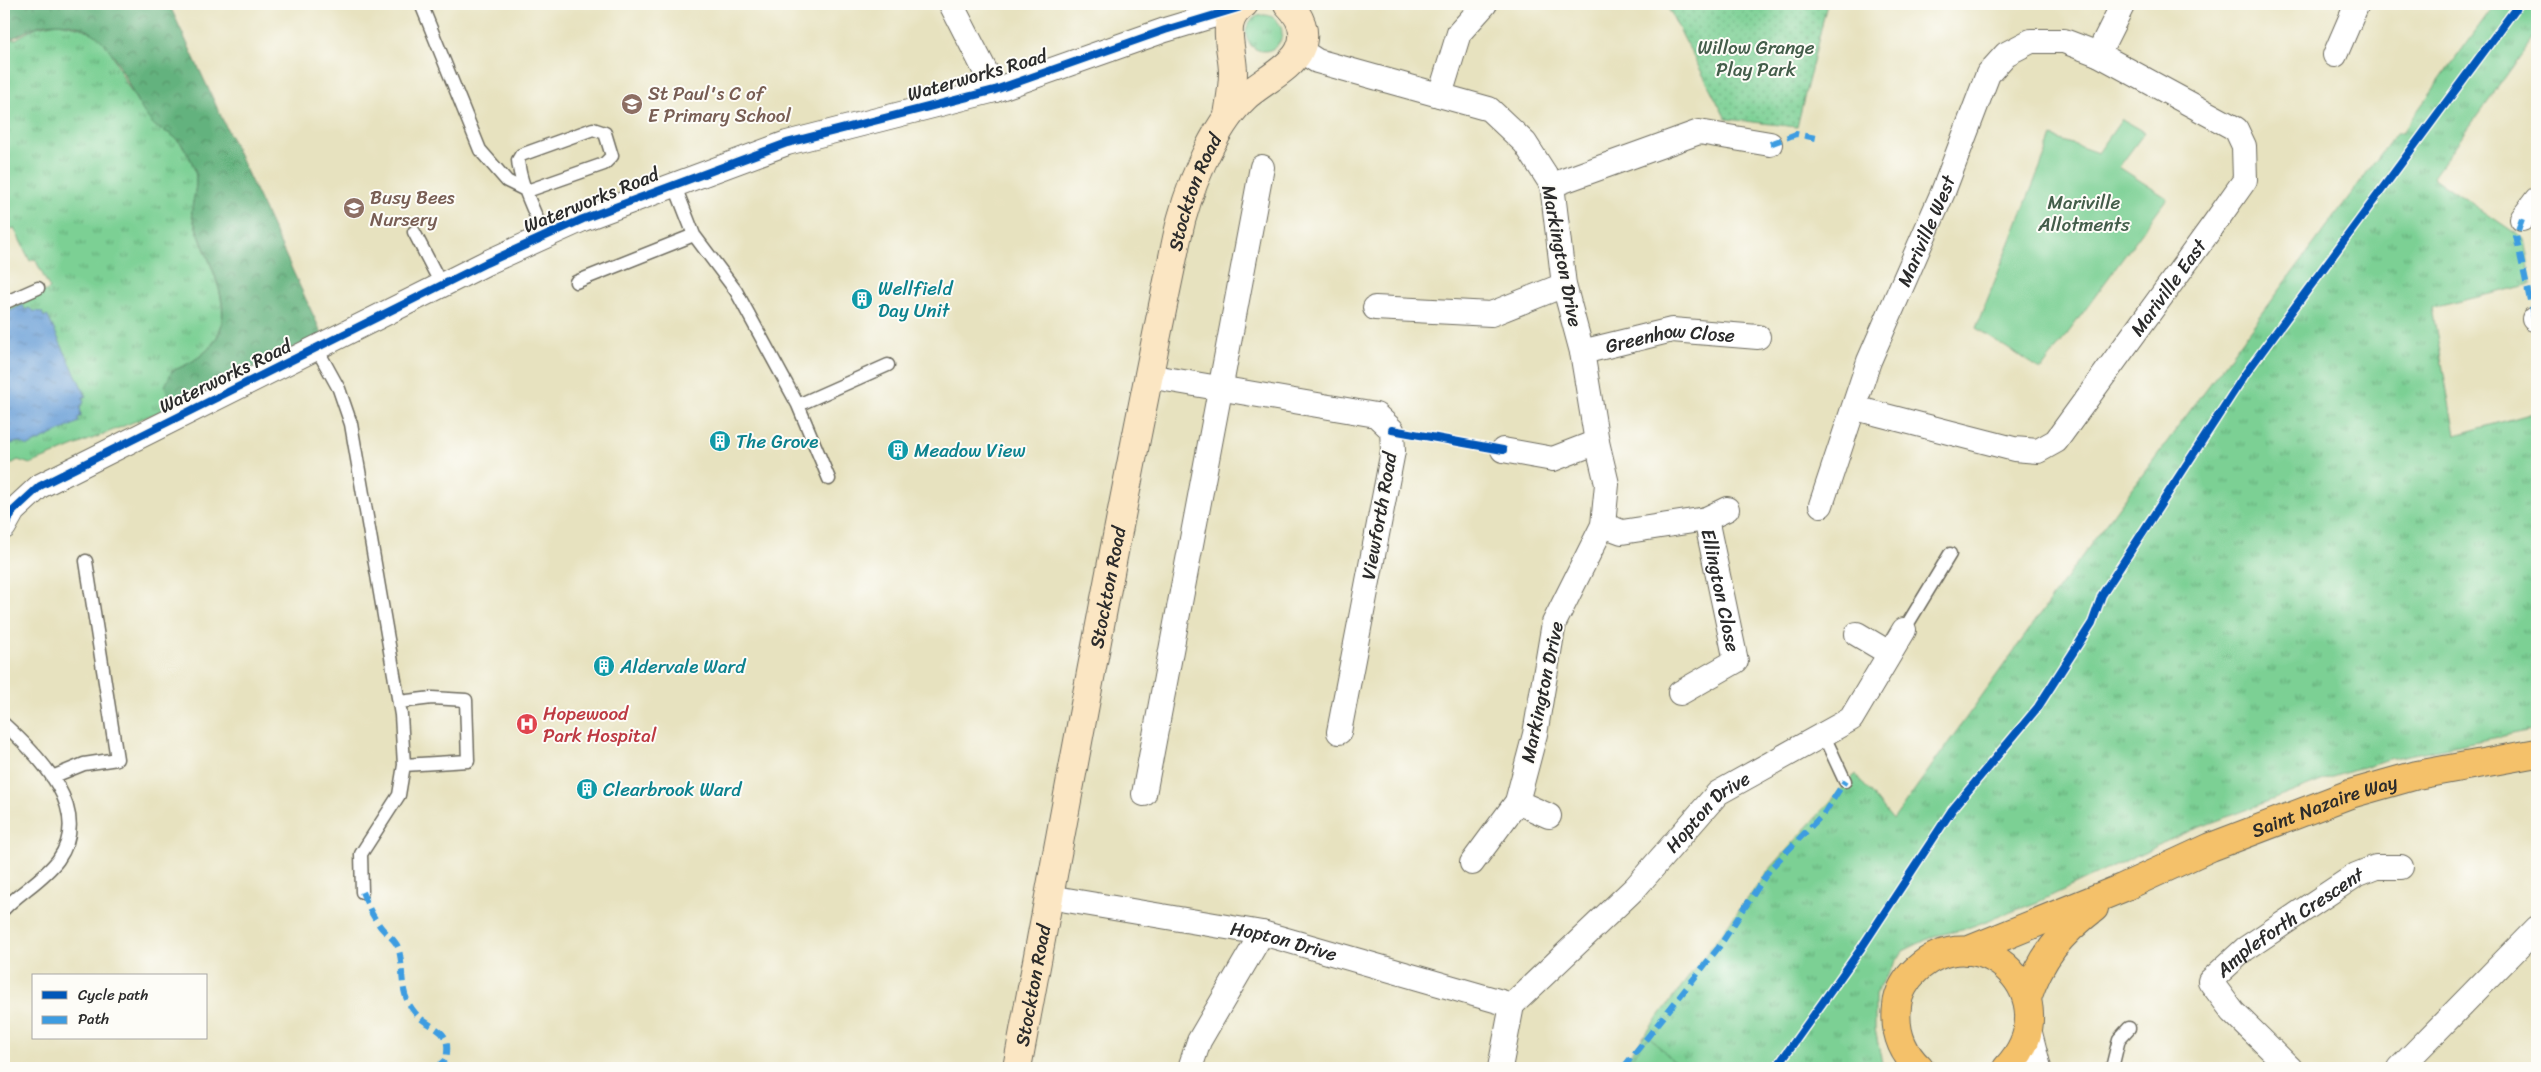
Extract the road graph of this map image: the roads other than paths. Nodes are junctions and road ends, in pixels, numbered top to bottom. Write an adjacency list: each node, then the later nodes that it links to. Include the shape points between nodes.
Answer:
1 (421, 4): 21 (lane, via 480,150 507,181)
2 (951, 4): 14 (street)
3 (1485, 4): 15 (street, via 1459,34)
4 (2123, 4): 11 (street)
5 (2357, 4): 12 (street)
6 (1241, 6): 8 (street, Waterworks Road); 9 (main road, Stockton Road, via 1229,24)
7 (1294, 6): 10 (main road, via 1302,24)
8 (1165, 30): 9 (street, Waterworks Road, via 1187,28 1208,32); 14 (street, Waterworks Road)
9 (1230, 47): 13 (main road, via 1241,64 1253,70); 16 (main road, Stockton Road, via 1232,81)
10 (1300, 50): 13 (main road, Stockton Road, via 1292,62); 15 (street, Markington Drive, via 1317,61)
11 (2098, 54): 40 (street, Mariville West, via 2064,41 2031,41 2006,54 1988,74 1943,192 1881,330); 40 (street, Mariville East, via 2236,130 2244,146 2245,180 2056,441 2038,452 2014,449)
12 (2335, 55)
13 (1280, 70): 16 (main road, Stockton Road, via 1243,98)
14 (995, 90): 19 (street, Waterworks Road, via 787,143)
15 (1440, 96): 20 (street, Markington Drive, via 1489,109 1524,143)
16 (1228, 116): 37 (main road, Stockton Road, via 1193,187 1178,231)
17 (1770, 144): 20 (street, via 1699,132)
18 (1262, 167): 38 (street)
19 (674, 184): 25 (street, Waterworks Road); 26 (lane)
20 (1552, 185): 28 (street, Markington Drive)
21 (527, 191): 21 (lane, via 518,167 521,155 593,130 605,133 612,156 604,164); 25 (lane)
22 (2537, 199): 23 (street)
23 (2522, 219)
24 (414, 232): 29 (lane)
25 (544, 235): 29 (street, Waterworks Road)
26 (694, 235): 27 (lane); 39 (lane, via 736,291)
27 (576, 282)
28 (1564, 285): 32 (street, via 1491,314); 35 (street, Markington Drive)
29 (442, 286): 34 (street, Waterworks Road)
30 (38, 288): 31 (lane)
31 (4, 303)
32 (1375, 308)
33 (1758, 337): 35 (street, Greenhow Close, via 1672,330)
34 (317, 349): 46 (street, Waterworks Road, via 40,486 13,512); 53 (lane, via 339,388 351,424)
35 (1582, 352): 41 (street, Markington Drive)
36 (888, 365): 39 (lane)
37 (1148, 376): 38 (street, Viewforth Road); 68 (main road, Stockton Road)
38 (1222, 388): 55 (street, Viewforth Road, via 1376,416 1392,430 1393,452); 61 (street)
39 (798, 405): 43 (lane)
40 (1855, 408): 44 (street, Mariville West)
41 (1597, 442): 42 (street, via 1553,459); 45 (street, Markington Drive, via 1608,484)
42 (1503, 450)
43 (829, 479)
44 (1821, 505)
45 (1603, 525): 52 (street, Ellington Close, via 1622,532 1717,514 1736,661); 62 (street, Markington Drive, via 1554,623 1535,734)
46 (4, 527)
47 (1950, 554): 49 (lane)
48 (86, 561): 59 (lane, via 116,759 84,764)
49 (1904, 630): 51 (street, Hopton Drive)
50 (1857, 634): 51 (street)
51 (1889, 653): 56 (street, Hopton Drive, via 1851,719)
52 (1680, 693)
53 (399, 702): 58 (lane); 58 (lane, via 432,698 466,700 468,761)
54 (4, 724): 59 (lane, via 34,752)
55 (1339, 732)
56 (1824, 736): 60 (lane); 74 (street, Hopton Drive, via 1718,793 1635,888)
57 (2537, 753): 66 (highway, Saint Nazaire Way, via 2417,775 2350,794 2220,843)
58 (404, 765): 67 (lane, via 399,795 360,854)
59 (52, 776): 69 (lane, via 67,808 69,835 58,859 36,883)
60 (1845, 781)
61 (1144, 794)
62 (1517, 802): 63 (street); 64 (street, Markington Drive)
63 (1549, 816)
64 (1472, 863)
65 (2401, 867): 84 (street, Ampleforth Crescent, via 2376,867 2356,875 2245,949 2210,981 2233,1012)
66 (2122, 888): 72 (highway, Saint Nazaire Way); 73 (highway, Saint Nazaire Way, via 2072,924 2048,951)
67 (362, 892)
68 (1049, 897): 71 (street, Hopton Drive); 78 (main road, Stockton Road)
69 (4, 909)
70 (2537, 928): 85 (street)
71 (1262, 933): 74 (street, Hopton Drive); 79 (street, via 1199,1041)
72 (1967, 951): 73 (highway, Saint Nazaire Way, via 1998,960 2020,983); 77 (highway, Saint Nazaire Way, via 1936,956 1922,964 1902,988 1895,1018 1897,1034)
73 (2027, 998): 76 (highway, Saint Nazaire Way)
74 (1512, 1005): 80 (street)
75 (2129, 1028): 83 (lane, via 2119,1039)
76 (2029, 1029): 81 (highway, Saint Nazaire Way, via 2025,1044); 82 (street)
77 (1908, 1062)
78 (1017, 1068)
79 (1190, 1068)
80 (1500, 1068)
81 (2007, 1068)
82 (2039, 1068)
83 (2112, 1068)
84 (2290, 1068)
85 (2400, 1068)

